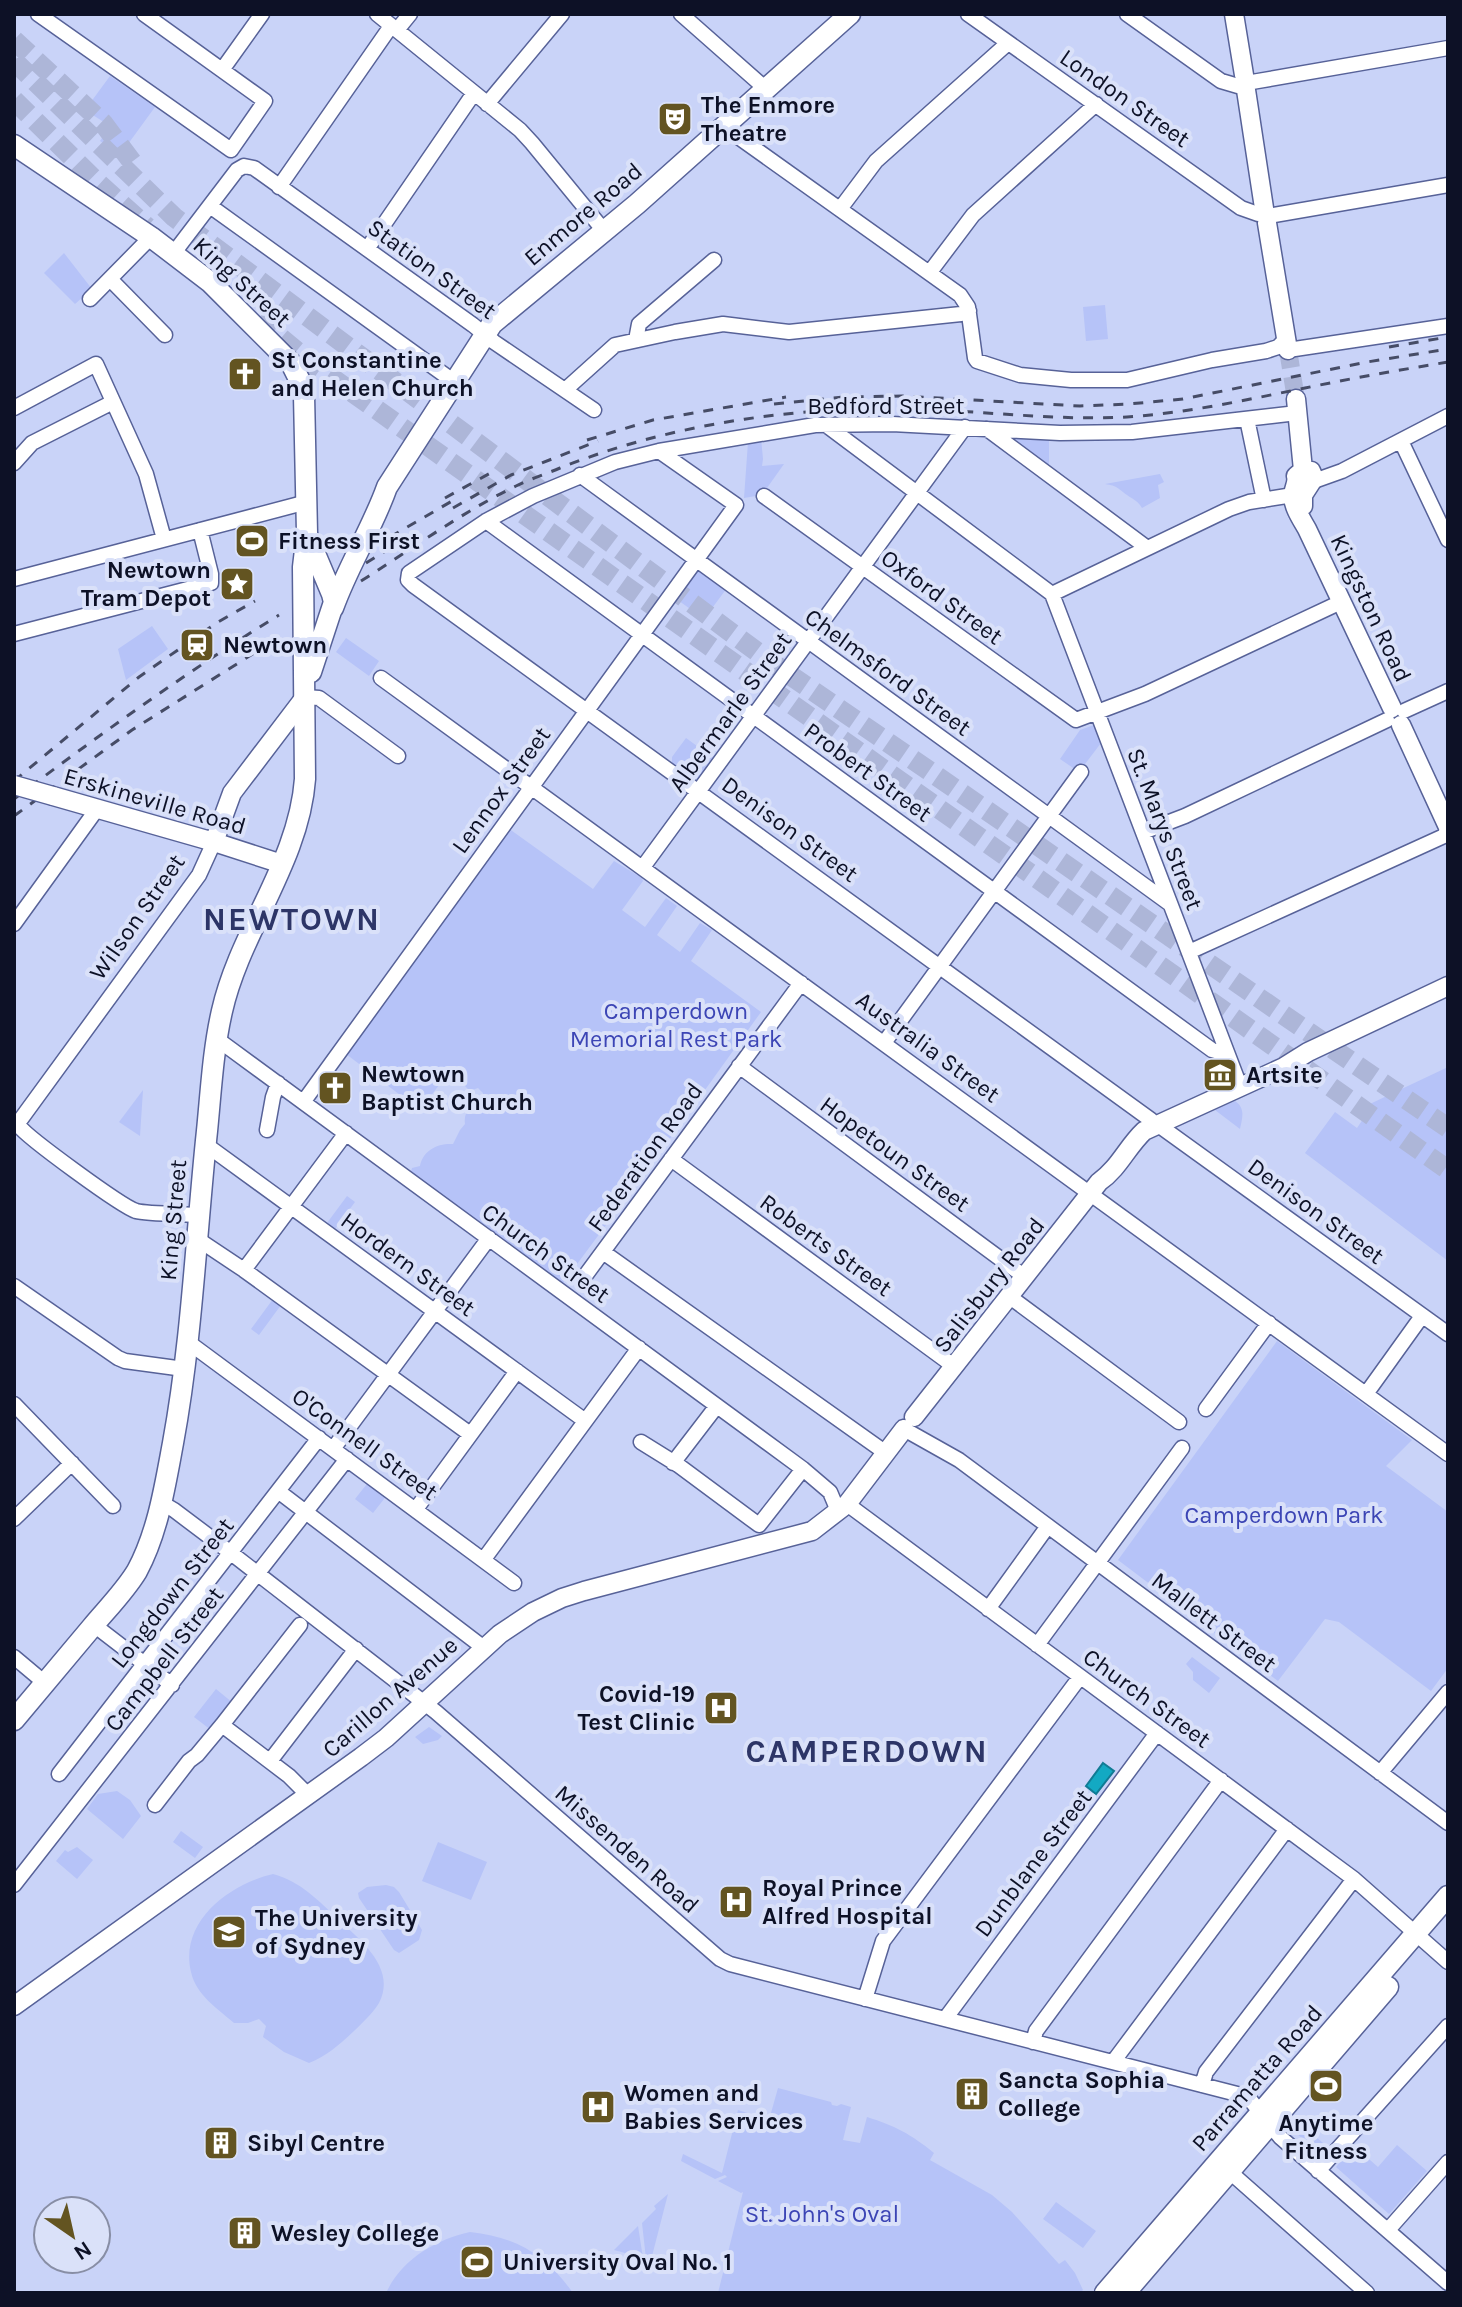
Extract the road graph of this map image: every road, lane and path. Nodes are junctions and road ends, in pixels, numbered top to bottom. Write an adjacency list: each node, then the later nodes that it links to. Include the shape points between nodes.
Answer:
1 (38, 14): 15 (street, via 231,150 265,101)
2 (144, 14): 15 (street)
3 (262, 14): 15 (street)
4 (377, 14): 12 (street)
5 (410, 14): 12 (street)
6 (562, 14): 19 (street)
7 (681, 14): 17 (street)
8 (968, 14): 13 (street, London Street)
9 (1127, 14): 16 (street, via 1221,81)
10 (1234, 14): 16 (main road)
11 (838, 18): 17 (highway, Enmore Road)
12 (394, 28): 18 (street); 24 (street)
13 (1008, 43): 20 (street, London Street); 26 (street, via 876,161)
14 (1448, 48): 16 (street)
15 (222, 70)
16 (1245, 83): 27 (main road)
17 (766, 89): 21 (highway, Enmore Road)
18 (474, 93): 19 (street); 30 (street)
19 (487, 104): 28 (street, via 532,143)
20 (1096, 104): 27 (street, London Street, via 1241,208); 33 (street, via 973,215)
21 (723, 126): 26 (street); 28 (highway, Enmore Road)
22 (14, 145): 29 (highway, King Street)
23 (1448, 185): 27 (street)
24 (279, 187): 25 (street, Station Street, via 244,166); 30 (street, Station Street)
25 (210, 206): 31 (street); 42 (street)
26 (840, 209): 33 (street)
27 (1266, 215): 41 (main road)
28 (605, 232): 38 (highway, Enmore Road)
29 (151, 237): 31 (highway, King Street); 34 (street)
30 (367, 249): 38 (street, Station Street)
31 (173, 254): 62 (highway, King Street, via 226,297 297,374 304,395)
32 (714, 260): 40 (street, via 639,324)
33 (930, 272): 36 (street, via 960,295)
34 (110, 279): 35 (street); 39 (street)
35 (90, 299)
36 (969, 311): 40 (street, via 789,332 723,324); 41 (street, via 977,361 1020,375 1127,380)
37 (1448, 326): 41 (street)
38 (484, 334): 42 (highway, Enmore Road); 43 (street, Station Street)
39 (165, 335)
40 (636, 340): 43 (street, via 615,345)
41 (1287, 344)
42 (453, 381): 58 (highway, Enmore Road)
43 (565, 390): 47 (street, Station Street)
44 (113, 402): 46 (street, via 96,364); 55 (street, via 32,443); 66 (street, via 146,474)
45 (1297, 406): 49 (street, Bedford Street); 57 (main road, Kingston Road)
46 (14, 408)
47 (594, 410)
48 (1448, 416): 53 (street)
49 (1247, 419): 52 (street, Bedford Street, via 1132,432); 61 (street)
50 (826, 425): 51 (street, Bedford Street); 54 (street, Bedford Street); 59 (street)
51 (965, 427): 52 (street, Bedford Street); 59 (street, Albermarle Street)
52 (987, 429): 68 (street)
53 (1401, 441): 57 (street, via 1342,471); 67 (street)
54 (659, 451): 56 (street, Bedford Street); 69 (street, Lennox Street, via 736,505)
55 (14, 463)
56 (580, 475): 63 (street, Bedford Street); 69 (street, Chelmsford Street)
57 (1303, 483): 61 (street); 75 (main road, Kingston Road, via 1299,515)
58 (387, 487): 73 (highway, Enmore Road, via 369,506); 76 (highway, Enmore Road)
59 (917, 492): 70 (street, Albermarle Street); 74 (street)
60 (764, 496): 70 (street, Oxford Street)
61 (1264, 500): 68 (street, via 1229,509)
62 (307, 502): 64 (street); 65 (highway, King Street)
63 (486, 521): 71 (street, Bedford Street); 78 (street, Probert Street)
64 (200, 530): 66 (street); 77 (street, via 211,583)
65 (307, 533): 73 (highway, King Street); 79 (highway, King Street)
66 (164, 539): 72 (street)
67 (1448, 540)
68 (1146, 547): 74 (street)
69 (696, 560): 78 (street, Lennox Street); 80 (street, Chelmsford Street)
70 (863, 567): 80 (street, Albermarle Street); 85 (street, Oxford Street, via 1076,720)
71 (409, 573): 84 (street, Denison Street, via 413,585)
72 (14, 579)
73 (327, 583): 76 (highway, King Street); 79 (highway, Enmore Road)
74 (1052, 594): 85 (street, St. Marys Street)
75 (1341, 602): 85 (street); 87 (main road, Kingston Road)
76 (333, 608): 83 (highway, King Street)
77 (14, 634)
78 (642, 634): 84 (street, Lennox Street); 86 (street, Probert Street)
79 (305, 641): 83 (highway, King Street)
80 (808, 642): 86 (street, Albermarle Street); 95 (street, Chelmsford Street)
81 (381, 678): 91 (street, Australia Street)
82 (1448, 691): 87 (street)
83 (305, 694): 88 (street, via 319,698); 93 (main road, Wilson Street); 100 (highway, King Street, via 304,800)
84 (587, 710): 91 (street, Lennox Street); 92 (street, Denison Street)
85 (1097, 713): 96 (street, St. Marys Street)
86 (754, 716): 92 (street, Albermarle Street); 102 (street, Probert Street)
87 (1396, 716): 96 (street); 97 (main road, Kingston Road)
88 (398, 756)
89 (1081, 772): 95 (street)
90 (14, 785): 94 (main road, Erskineville Road, bridge)
91 (531, 786): 101 (street, Australia Street); 116 (street, Lennox Street)
92 (700, 791): 101 (street, Albermarle Street); 106 (street, Denison Street)
93 (232, 793): 98 (main road, via 208,824); 99 (main road, Wilson Street)
94 (97, 809): 98 (main road, Erskineville Road); 104 (street)
95 (1049, 817): 102 (street); 103 (street, Chelmsford Street)
96 (1143, 832): 103 (street, St. Marys Street)
97 (1447, 832): 105 (street)
98 (189, 835): 99 (main road, Erskineville Road)
99 (214, 842): 100 (main road, Erskineville Road); 117 (street, Wilson Street, via 199,875)
100 (282, 864): 109 (highway, King Street, via 235,969)
101 (643, 867): 107 (street, Australia Street)
102 (995, 891): 106 (street); 111 (street, Probert Street, via 1212,1050)
103 (1170, 904): 105 (street, St. Marys Street)
104 (14, 924)
105 (1189, 952): 111 (street, St. Marys Street)
106 (940, 966): 110 (street); 118 (street, Denison Street)
107 (801, 983): 110 (street, Australia Street); 113 (street, Federation Road)
108 (1448, 986): 112 (main road, Salisbury Road)
109 (217, 1039): 115 (street, Church Street); 121 (highway, King Street)
110 (884, 1043): 123 (street, Australia Street)
111 (1226, 1050): 114 (street, St. Marys Street)
112 (1308, 1052): 114 (main road, Salisbury Road); 118 (main road, Salisbury Road)
113 (739, 1066): 122 (street, Federation Road); 130 (street, Hopetoun Street)
114 (1238, 1081): 118 (main road, Salisbury Road)
115 (278, 1083): 116 (street, Church Street); 119 (street)
116 (304, 1101): 120 (street, Church Street)
117 (17, 1122): 125 (street, via 52,1154 136,1211)
118 (1154, 1122): 123 (main road, Salisbury Road); 135 (street, Denison Street)
119 (267, 1130)
120 (346, 1133): 124 (street); 127 (street, Church Street)
121 (205, 1144): 124 (street, Hordern Street); 125 (highway, King Street)
122 (671, 1159): 128 (street, Federation Road); 140 (street, Roberts Street)
123 (1095, 1188): 130 (main road, Salisbury Road); 136 (street, Australia Street)
124 (291, 1207): 129 (street); 134 (street, Hordern Street)
125 (198, 1215): 126 (highway, King Street)
126 (196, 1238): 129 (street); 138 (highway, King Street)
127 (489, 1238): 134 (street); 139 (street, Church Street)
128 (603, 1252): 131 (street, Federation Road); 156 (street)
129 (244, 1270): 143 (street)
130 (1025, 1277): 133 (main road, Salisbury Road)
131 (582, 1280)
132 (14, 1286): 141 (street, via 118,1358)
133 (1010, 1297): 140 (main road, Salisbury Road); 149 (street)
134 (435, 1311): 142 (street, Hordern Street); 143 (street)
135 (1422, 1316): 137 (street, Denison Street); 144 (street)
136 (1269, 1323): 144 (street, Australia Street); 147 (street)
137 (1448, 1334)
138 (188, 1342): 141 (highway, King Street); 152 (street, O'Connell Street)
139 (639, 1348): 146 (street, Church Street); 148 (street)
140 (955, 1367): 150 (main road, Salisbury Road)
141 (184, 1369): 163 (highway, King Street)
142 (517, 1371): 148 (street, Hordern Street); 151 (street)
143 (387, 1375): 151 (street); 155 (street)
144 (1366, 1394): 157 (street, Australia Street)
145 (14, 1404): 159 (street)
146 (716, 1407): 160 (street); 161 (street, Church Street)
147 (1206, 1409)
148 (584, 1420): 171 (street)
149 (1179, 1422)
150 (912, 1425): 156 (main road, Salisbury Road); 169 (street, Mallett Street)
151 (470, 1434): 166 (street)
152 (319, 1438): 155 (street, O'Connell Street); 162 (street, Longdown Street)
153 (641, 1442): 160 (street)
154 (1182, 1448): 172 (street)
155 (333, 1449): 158 (street, O'Connell Street)
156 (886, 1453): 165 (main road, Salisbury Road)
157 (1448, 1454)
158 (347, 1459): 166 (street, O'Connell Street); 167 (street, Campbell Street)
159 (72, 1463): 164 (street); 168 (street)
160 (673, 1463): 161 (street, via 759,1525)
161 (803, 1469): 165 (street, Church Street)
162 (278, 1491): 167 (street); 170 (street, Longdown Street)
163 (162, 1503): 170 (street, Missenden Road); 176 (highway, King Street, via 136,1572)
164 (113, 1506)
165 (843, 1508): 175 (street, Church Street); 179 (main road, Carillon Avenue, via 805,1534 562,1598)
166 (416, 1509): 171 (street, O'Connell Street)
167 (306, 1513): 173 (street, Campbell Street); 179 (street)
168 (14, 1519)
169 (1048, 1526): 172 (street, Mallett Street); 175 (street)
170 (231, 1553): 173 (street, Missenden Road); 182 (street, Longdown Street)
171 (484, 1559): 174 (street, O'Connell Street)
172 (1096, 1562): 178 (street); 192 (street, Mallett Street)
173 (259, 1574): 180 (street, Missenden Road); 185 (street, Campbell Street)
174 (514, 1583)
175 (988, 1609): 178 (street, Church Street)
176 (94, 1625): 182 (street); 184 (highway, King Street)
177 (300, 1625): 189 (street)
178 (1037, 1645): 183 (street, Church Street)
179 (484, 1648): 187 (main road, Carillon Avenue)
180 (356, 1649): 187 (street, Missenden Road); 191 (street)
181 (14, 1657): 184 (street)
182 (145, 1664): 185 (street); 193 (street, Longdown Street)
183 (1080, 1677): 190 (street, Church Street); 206 (street, via 883,1941)
184 (45, 1683): 188 (highway, King Street)
185 (172, 1685): 200 (street, Campbell Street)
186 (1448, 1692): 192 (street)
187 (424, 1703): 195 (main road, Carillon Avenue); 206 (street, Missenden Road, via 720,1959)
188 (14, 1720)
189 (222, 1725): 191 (street); 196 (street)
190 (1157, 1733): 194 (street, Church Street); 207 (street, Dunblane Street)
191 (270, 1761): 195 (street)
192 (1380, 1773): 197 (street, Mallett Street)
193 (59, 1774)
194 (1221, 1780): 198 (street, Church Street); 209 (street)
195 (308, 1795): 205 (main road, Carillon Avenue)
196 (155, 1805)
197 (1448, 1823)
198 (1287, 1829): 199 (street, Church Street); 210 (street)
199 (1354, 1879): 203 (street, Church Street); 211 (street, via 1206,2072)
200 (14, 1885)
201 (1448, 1896): 203 (highway, Parramatta Road)
202 (1448, 1916): 203 (highway, Parramatta Road)
203 (1421, 1938): 204 (street, Church Street); 212 (highway, Parramatta Road)
204 (1448, 1962)
205 (18, 1996)
206 (865, 1999): 207 (street, Missenden Road)
207 (945, 2019): 209 (street, Missenden Road)
208 (1448, 2026): 214 (street)
209 (1033, 2042): 210 (street, Missenden Road)
210 (1113, 2062): 211 (street, Missenden Road)
211 (1202, 2085): 212 (street, Missenden Road, via 1241,2095)
212 (1266, 2120): 214 (street, Missenden Road); 215 (highway, Parramatta Road); 218 (highway, Parramatta Road)
213 (1448, 2162): 216 (street)
214 (1318, 2171): 216 (street, Missenden Road)
215 (1230, 2172): 219 (highway, Parramatta Road); 220 (street)
216 (1388, 2230): 217 (street, Missenden Road)
217 (1448, 2283)
218 (1105, 2293)
219 (1125, 2293)
220 (1367, 2293)

